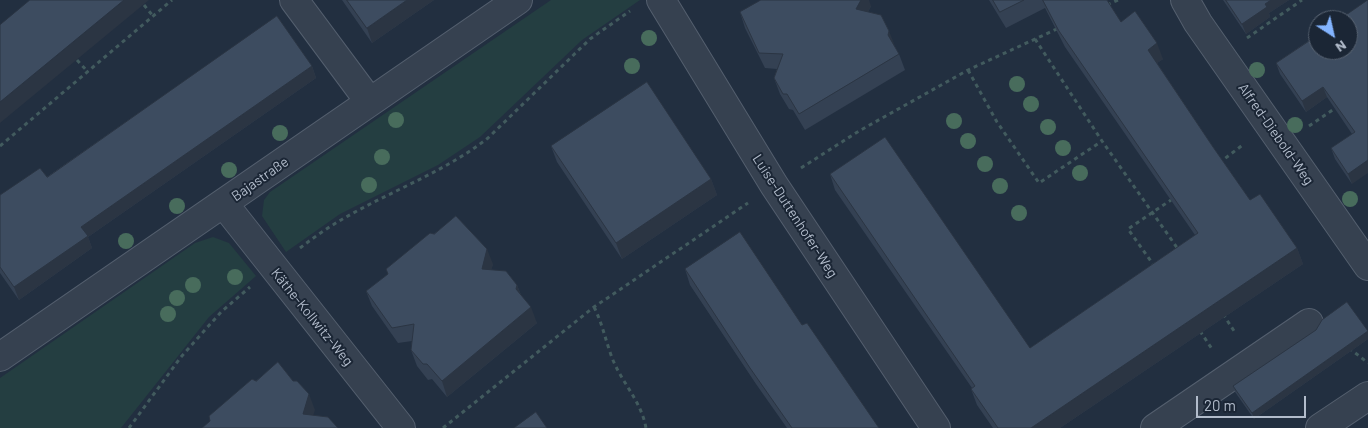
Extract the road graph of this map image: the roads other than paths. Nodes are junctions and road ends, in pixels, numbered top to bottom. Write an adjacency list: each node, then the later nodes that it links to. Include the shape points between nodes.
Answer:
1 (294, 0): 5 (street)
2 (518, 0): 5 (street, Bajastraße)
3 (661, 0): 12 (street, Luise-Duttenhofer-Weg, via 774,185)
4 (1185, 0): 7 (street, Alfred-Diebold-Weg)
5 (369, 101): 6 (street, Bajastraße)
6 (224, 204): 9 (street, Bajastraße); 11 (street, Käthe-Kollwitz-Weg)
7 (1368, 266)
8 (1309, 323): 13 (street)
9 (0, 356)
10 (1368, 396): 14 (street)
11 (401, 428)
12 (936, 428)
13 (1155, 428)
14 (1320, 428)

